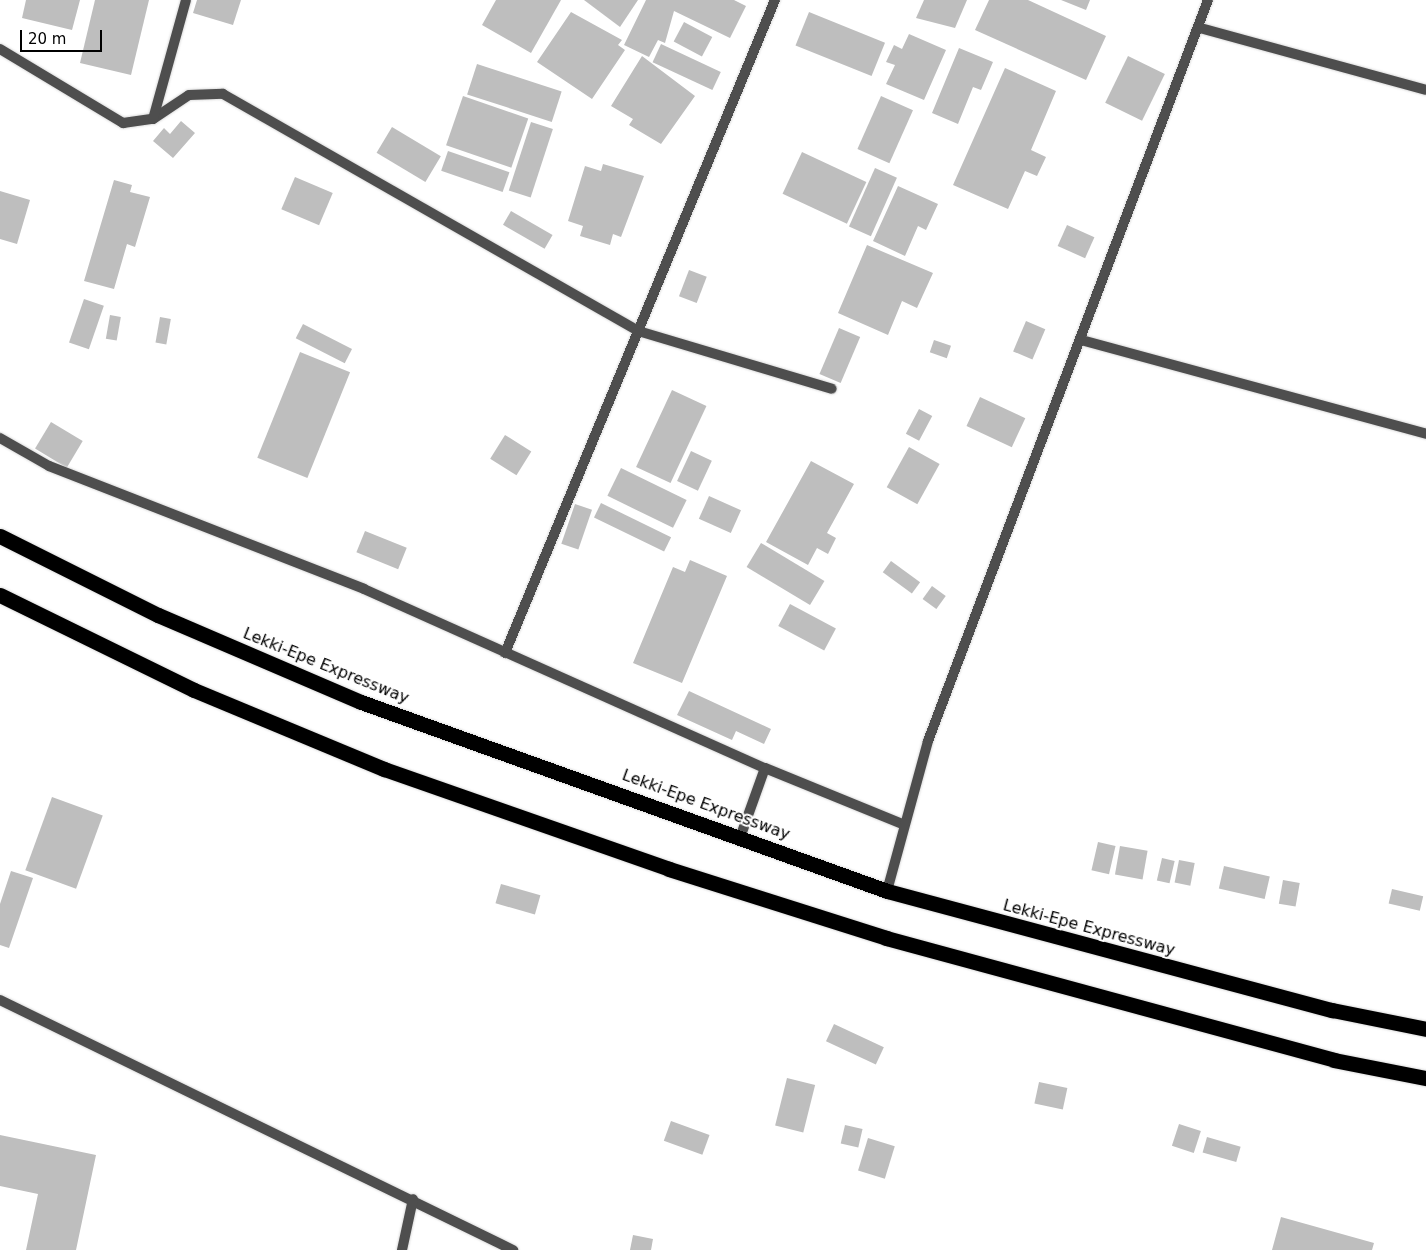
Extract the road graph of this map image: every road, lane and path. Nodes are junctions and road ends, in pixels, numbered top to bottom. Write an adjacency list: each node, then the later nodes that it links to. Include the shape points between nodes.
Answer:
1 (186, 0): 7 (street)
2 (775, 0): 8 (street)
3 (1208, 0): 4 (street)
4 (1200, 28): 6 (street); 9 (street)
5 (0, 49): 7 (street, via 123,123)
6 (1426, 90)
7 (154, 119): 8 (street, via 189,95 223,94)
8 (638, 330): 10 (street); 15 (street)
9 (1080, 340): 11 (street); 17 (street, via 928,741)
10 (832, 389)
11 (1426, 434)
12 (0, 438): 15 (street, via 49,466 364,589)
13 (0, 536): 18 (highway, Lekki-Epe Expressway, via 158,615 361,702)
14 (0, 595): 22 (highway, via 194,690 384,769 669,869 886,938 1334,1060)
15 (505, 653): 16 (street)
16 (764, 768): 17 (street); 18 (street)
17 (902, 824): 19 (street)
18 (741, 835): 19 (highway, Lekki-Epe Expressway)
19 (887, 891): 21 (highway, Lekki-Epe Expressway, via 1294,1000)
20 (0, 1000): 23 (street)
21 (1426, 1029)
22 (1426, 1078)
23 (413, 1199): 24 (street); 25 (street)
24 (402, 1250)
25 (513, 1250)

